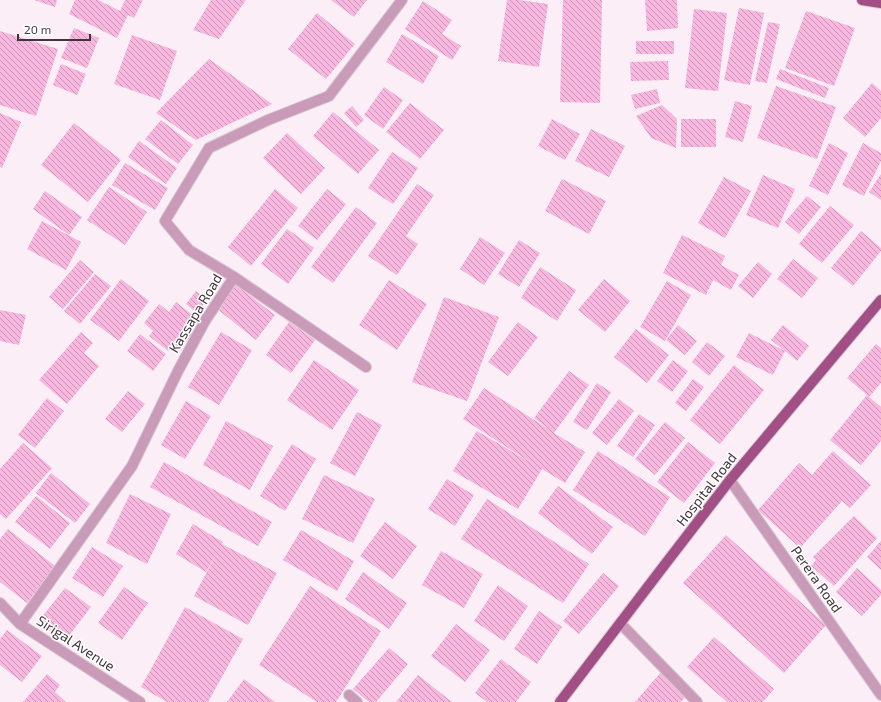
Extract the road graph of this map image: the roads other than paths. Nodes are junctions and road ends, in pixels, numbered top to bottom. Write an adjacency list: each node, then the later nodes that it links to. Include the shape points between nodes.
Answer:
1 (402, 0): 4 (street, Kassapa Road, via 329,96 268,120 209,148 165,221 190,250)
2 (862, 0): 3 (main road)
3 (881, 3)
4 (234, 278): 6 (street); 10 (street, Kassapa Road, via 205,321 132,466)
5 (881, 300): 7 (main road, Hospital Road)
6 (366, 367)
7 (730, 480): 9 (main road, Hospital Road); 12 (street, Perera Road)
8 (0, 603): 10 (street, Sirigal Avenue)
9 (620, 622): 15 (main road, Hospital Road); 16 (street)
10 (20, 624): 13 (street, Sirigal Avenue)
11 (349, 695): 14 (street)
12 (881, 695)
13 (140, 702)
14 (357, 702)
15 (560, 702)
16 (697, 702)

